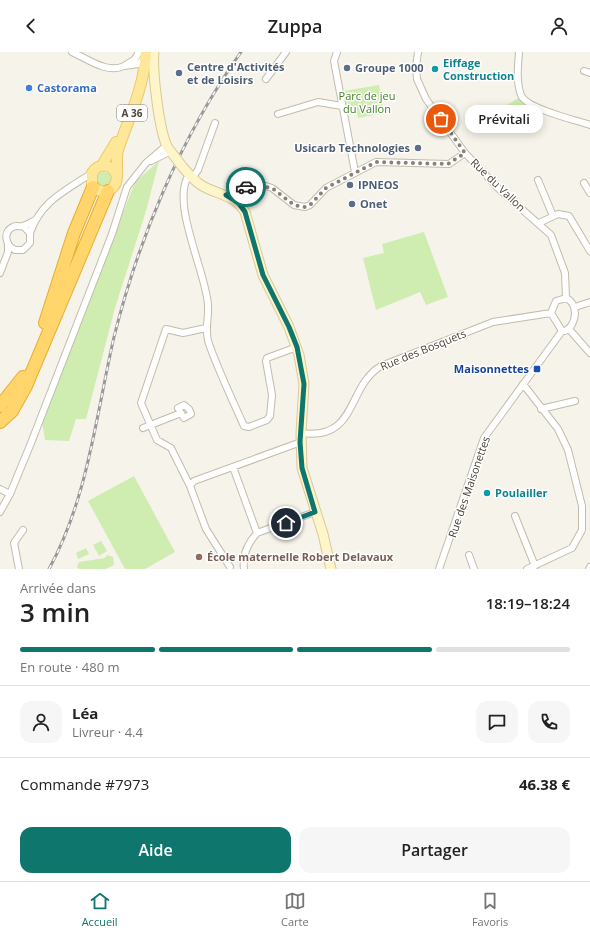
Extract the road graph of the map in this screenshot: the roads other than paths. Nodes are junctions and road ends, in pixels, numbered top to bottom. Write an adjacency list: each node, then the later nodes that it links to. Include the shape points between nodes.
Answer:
1 (72, 52): 11 (street, via 107,69 116,70)
2 (140, 52): 10 (main road, A 36); 11 (street)
3 (146, 52): 10 (street); 22 (main road, A 36, via 142,84 118,151)
4 (154, 52): 5 (street); 18 (street, via 154,74)
5 (160, 52)
6 (286, 52): 12 (street)
7 (337, 52): 13 (street, via 334,61)
8 (418, 52): 17 (street, Rue du Vallon, via 416,67 420,88)
9 (519, 52): 16 (street, via 518,81 521,97 531,105)
10 (139, 64): 11 (street); 19 (main road, A 36, via 129,107 114,146)
11 (124, 66)
12 (266, 79)
13 (342, 106): 14 (street, via 318,102); 20 (street)
14 (278, 114)
15 (215, 123): 23 (street, via 198,170)
16 (590, 125)
17 (465, 153): 20 (street, via 448,164 376,162); 33 (street, Rue du Vallon, via 499,189)
18 (173, 155): 23 (street); 64 (street, via 146,163 127,187 112,234)
19 (102, 166): 21 (main road, A 36); 22 (main road, via 111,167)
20 (355, 172): 30 (street, via 326,188 305,207 294,205 266,186 252,186)
21 (92, 173): 25 (street); 27 (main road)
22 (116, 174): 28 (main road, A 36, via 115,186)
23 (191, 176): 30 (street, via 200,185); 45 (street, via 185,181 183,202 208,305)
24 (538, 180): 31 (street)
25 (80, 181): 27 (street); 32 (street, via 54,197)
26 (584, 183): 29 (street)
27 (92, 185): 28 (main road, via 100,191); 50 (highway, via 46,321)
28 (108, 191): 57 (highway, A 36, via 26,386 14,408)
29 (590, 193)
30 (226, 195): 48 (street, via 238,202 245,212 263,275)
31 (553, 216): 33 (street); 38 (street, via 569,216)
32 (35, 220): 34 (street); 35 (street)
33 (539, 223): 41 (street, Rue du Vallon, via 551,235 563,265)
34 (23, 226): 35 (street); 36 (street, via 15,226 9,230 6,237)
35 (30, 233): 37 (street, via 31,240 28,246)
36 (8, 245): 37 (street); 39 (street)
37 (20, 250): 39 (street)
38 (590, 251)
39 (6, 259): 40 (street)
40 (0, 273)
41 (566, 298): 43 (street); 44 (street, via 556,301)
42 (590, 302): 43 (street)
43 (575, 307): 46 (street, via 573,322)
44 (551, 313): 47 (street); 60 (street, Rue des Bosquets, via 493,322 382,366 364,381 349,413 339,425)
45 (206, 328): 48 (street, via 209,343 244,426 249,427 267,420 270,416 272,395 266,361 268,358); 58 (street, via 183,333 166,329 142,403)
46 (569, 329): 47 (street); 49 (street)
47 (562, 331): 51 (street, Rue des Maisonettes)
48 (297, 347): 60 (street, via 304,384)
49 (590, 353)
50 (23, 377): 53 (highway); 56 (highway, via 13,401)
51 (523, 384): 54 (street); 77 (street, Rue des Maisonettes, via 484,438)
52 (575, 401): 54 (street)
53 (0, 406)
54 (541, 409): 73 (street, via 558,429 568,450 582,506 582,530 572,548)
55 (181, 413): 58 (street)
56 (0, 416)
57 (0, 422)
58 (151, 425): 59 (street); 62 (street, via 157,440 171,448)
59 (143, 428)
60 (301, 437): 61 (street, Rue des Bosquets); 66 (street, via 302,468)
61 (233, 467): 62 (street, Rue des Bosquets, via 194,481); 69 (street)
62 (190, 486): 72 (street, via 206,529)
63 (0, 488): 64 (street)
64 (10, 494): 65 (street)
65 (0, 512)
66 (315, 512): 69 (street); 76 (street)
67 (515, 516): 73 (street)
68 (23, 530): 74 (street, via 14,543)
69 (257, 533): 71 (street, via 250,540)
70 (469, 555): 78 (street)
71 (243, 561): 72 (street); 75 (street)
72 (228, 568)
73 (532, 568)
74 (19, 569)
75 (244, 569)
76 (331, 569)
77 (440, 569)
78 (474, 569)

